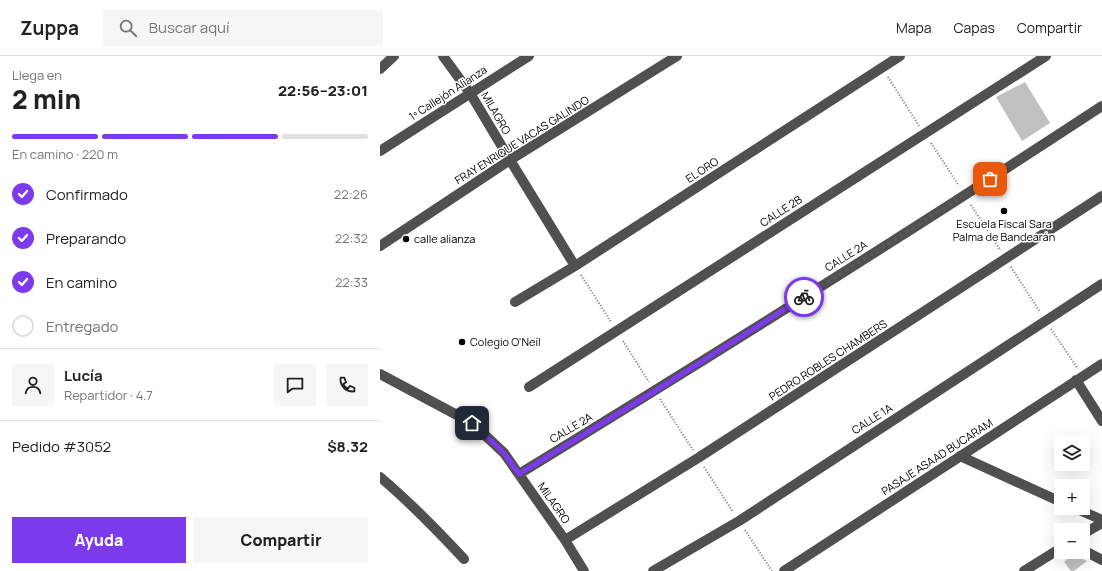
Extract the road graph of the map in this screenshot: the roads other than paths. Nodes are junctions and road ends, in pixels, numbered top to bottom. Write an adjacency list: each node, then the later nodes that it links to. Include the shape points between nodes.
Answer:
1 (394, 56): 7 (street)
2 (443, 56): 8 (street, MILAGRO)
3 (529, 56): 8 (street, 1º Callejón Alianza)
4 (677, 56): 11 (street, FRAY ENRIQUE VACAS GALINDO)
5 (900, 56): 14 (street, EL ORO)
6 (1046, 56): 20 (street, CALLE 2B)
7 (380, 69)
8 (470, 93): 10 (street, 1º Callejón Alianza); 11 (street, MILAGRO)
9 (1102, 106): 23 (street, CALLE 2A, via 965,196)
10 (380, 151)
11 (510, 160): 13 (street, FRAY ENRIQUE VACAS GALINDO); 14 (street, MILAGRO)
12 (1102, 196): 29 (street, PEDRO ROBLES CHAMBERS, via 698,458)
13 (380, 246)
14 (575, 266): 16 (street, EL ORO)
15 (1102, 284): 35 (street, CALLE 1A, via 739,521)
16 (515, 302)
17 (1102, 364): 19 (street, PASAJE ASAAD BUCARAM)
18 (380, 374): 23 (street, MILAGRO, via 472,423 504,453)
19 (1079, 378): 21 (street); 22 (street, PASAJE ASAAD BUCARAM)
20 (529, 387)
21 (1102, 421)
22 (960, 456): 25 (street); 36 (street, PASAJE ASAAD BUCARAM)
23 (519, 474): 29 (street, MILAGRO)
24 (380, 477): 32 (street)
25 (1054, 499)
26 (1088, 515): 27 (street)
27 (1102, 522): 28 (street)
28 (1090, 530)
29 (565, 540): 34 (street, MILAGRO)
30 (1054, 552): 37 (street)
31 (1090, 554): 33 (street)
32 (464, 559)
33 (1102, 560)
34 (584, 571)
35 (654, 571)
36 (784, 571)
37 (1024, 571)

